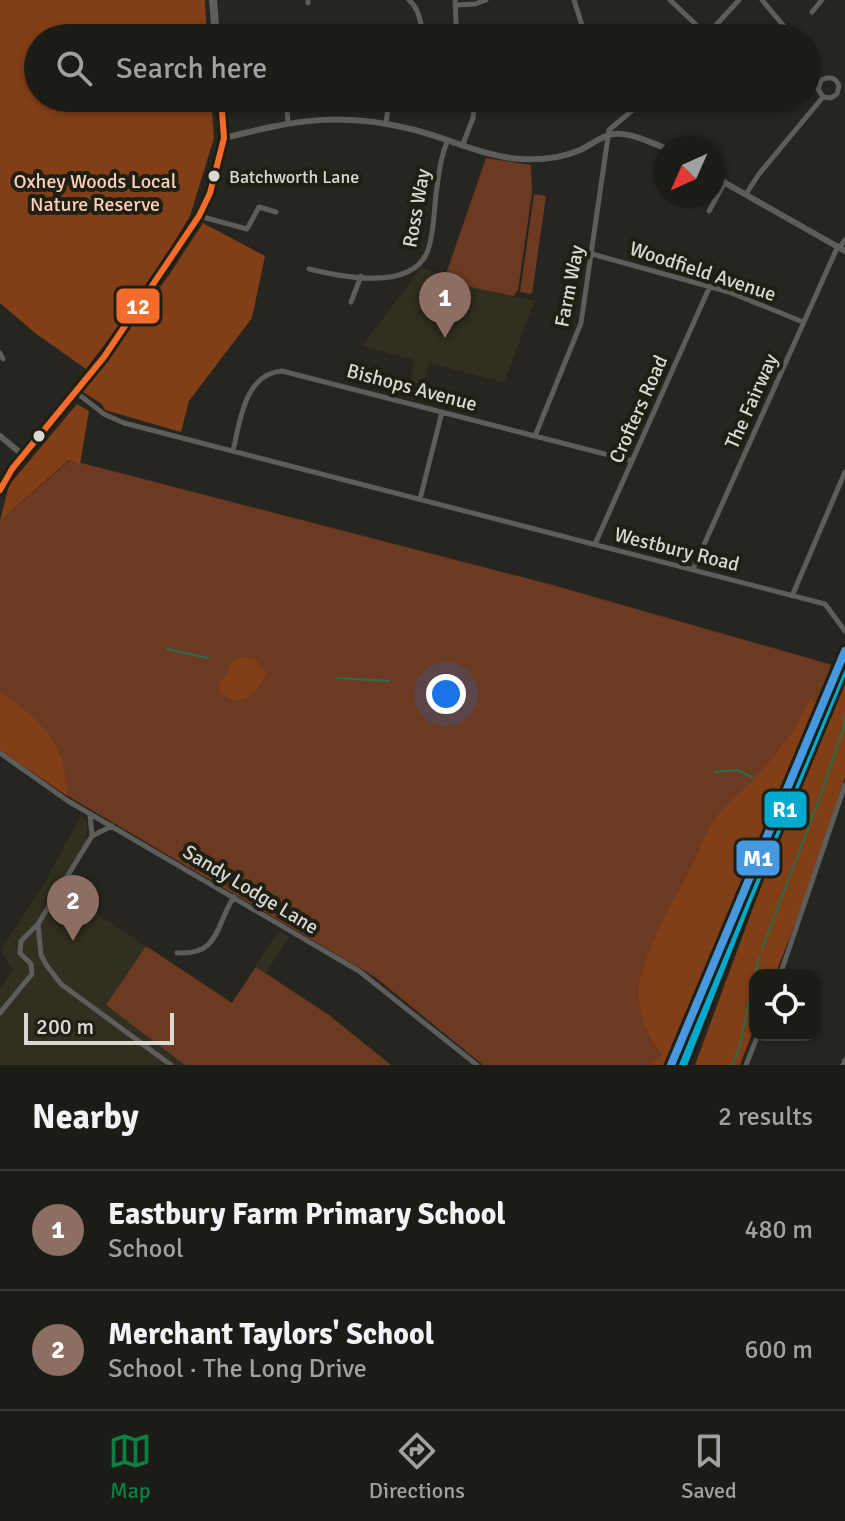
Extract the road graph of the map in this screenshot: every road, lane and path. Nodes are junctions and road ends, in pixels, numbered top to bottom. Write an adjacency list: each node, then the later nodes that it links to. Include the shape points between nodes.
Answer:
1 (213, 0): 11 (main road)
2 (409, 0): 12 (street)
3 (486, 0): 9 (street)
4 (574, 0): 14 (street)
5 (670, 0): 15 (street)
6 (739, 0): 16 (street)
7 (762, 0): 17 (street)
8 (822, 0): 10 (street)
9 (455, 2): 13 (street)
10 (812, 12)
11 (215, 24)
12 (421, 24)
13 (456, 24)
14 (582, 24)
15 (693, 24)
16 (716, 24)
17 (782, 24)
18 (821, 80): 20 (street, via 830,77 839,86 837,94)
19 (821, 94): 20 (street)
20 (823, 97): 21 (street)
21 (821, 99)
22 (222, 112): 31 (main road)
23 (287, 112): 28 (street)
24 (387, 112): 29 (street)
25 (474, 112): 33 (street)
26 (630, 112): 30 (street)
27 (811, 112): 36 (street)
28 (288, 122): 29 (street); 31 (street)
29 (386, 124): 32 (street)
30 (607, 135): 33 (street, via 577,152 536,159 500,156); 34 (street); 43 (street, Farm Way)
31 (224, 138): 40 (main road)
32 (448, 140): 33 (street); 45 (street, Ross Way, via 431,237 421,263 395,277)
33 (463, 144)
34 (653, 144)
35 (725, 182): 36 (street)
36 (746, 194): 42 (street)
37 (711, 208): 38 (street)
38 (709, 211)
39 (276, 212): 40 (street, via 259,207 247,229)
40 (199, 216): 49 (main road)
41 (845, 240): 42 (street, The Fairway)
42 (841, 248): 48 (street, The Fairway)
43 (592, 254): 46 (street, Woodfield Avenue); 52 (street, Farm Way, via 581,323)
44 (309, 269): 45 (street, Ross Way)
45 (361, 276): 47 (street)
46 (710, 286): 48 (street, Woodfield Avenue); 55 (street, Crofters Road)
47 (351, 302)
48 (803, 322): 60 (street, The Fairway)
49 (77, 393): 53 (street, Westbury Road, via 111,418); 54 (main road)
50 (442, 412): 52 (street, Bishops Avenue); 53 (street, Bishops Avenue, via 273,372 248,396); 58 (street)
51 (0, 436): 54 (street)
52 (535, 436): 55 (street, Bishops Avenue)
53 (233, 451): 58 (street, Westbury Road)
54 (23, 455): 57 (main road)
55 (632, 461): 59 (street, Crofters Road)
56 (845, 472): 61 (street)
57 (0, 490)
58 (420, 499): 59 (street, Westbury Road)
59 (595, 544): 60 (street, Westbury Road)
60 (693, 569): 61 (street, Westbury Road)
61 (792, 596): 62 (street, Westbury Road, via 827,605)
62 (845, 631)
63 (0, 753): 65 (street, Sandy Lodge Lane)
64 (845, 785): 71 (street)
65 (90, 814): 66 (street, Sandy Lodge Lane); 67 (street)
66 (112, 826): 67 (street); 68 (street, Sandy Lodge Lane)
67 (92, 836): 69 (street)
68 (234, 897): 70 (street, via 212,943); 75 (street, Sandy Lodge Lane, via 359,971)
69 (38, 924): 72 (street, via 19,947 32,974); 74 (street, via 41,955 61,984)
70 (177, 953)
71 (782, 969)
72 (0, 1013)
73 (756, 1041): 76 (street)
74 (171, 1065)
75 (477, 1065)
76 (746, 1065)

